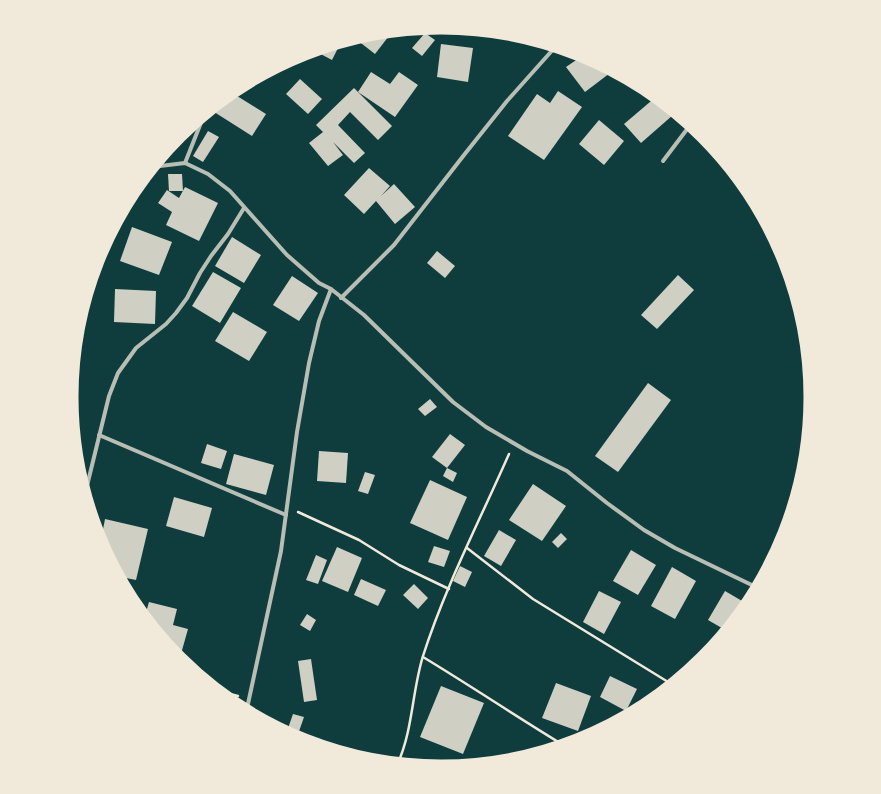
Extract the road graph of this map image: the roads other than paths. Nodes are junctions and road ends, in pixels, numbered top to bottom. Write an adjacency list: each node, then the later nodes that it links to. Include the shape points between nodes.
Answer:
1 (554, 50): 9 (street, via 507,101 394,245)
2 (201, 122): 5 (street)
3 (687, 129): 4 (street)
4 (663, 161)
5 (185, 163): 6 (street); 7 (street, via 208,174 230,191)
6 (158, 167)
7 (244, 208): 8 (street, via 287,255); 10 (street, via 176,313 136,348 118,373 108,396)
8 (331, 289): 9 (street); 12 (street, via 318,321 309,363)
9 (341, 298): 13 (street, via 376,326 453,402 486,427 568,471 650,534)
10 (99, 434): 11 (street); 12 (street)
11 (87, 486)
12 (286, 515): 14 (street, via 281,551)
13 (753, 586)
14 (247, 706)

